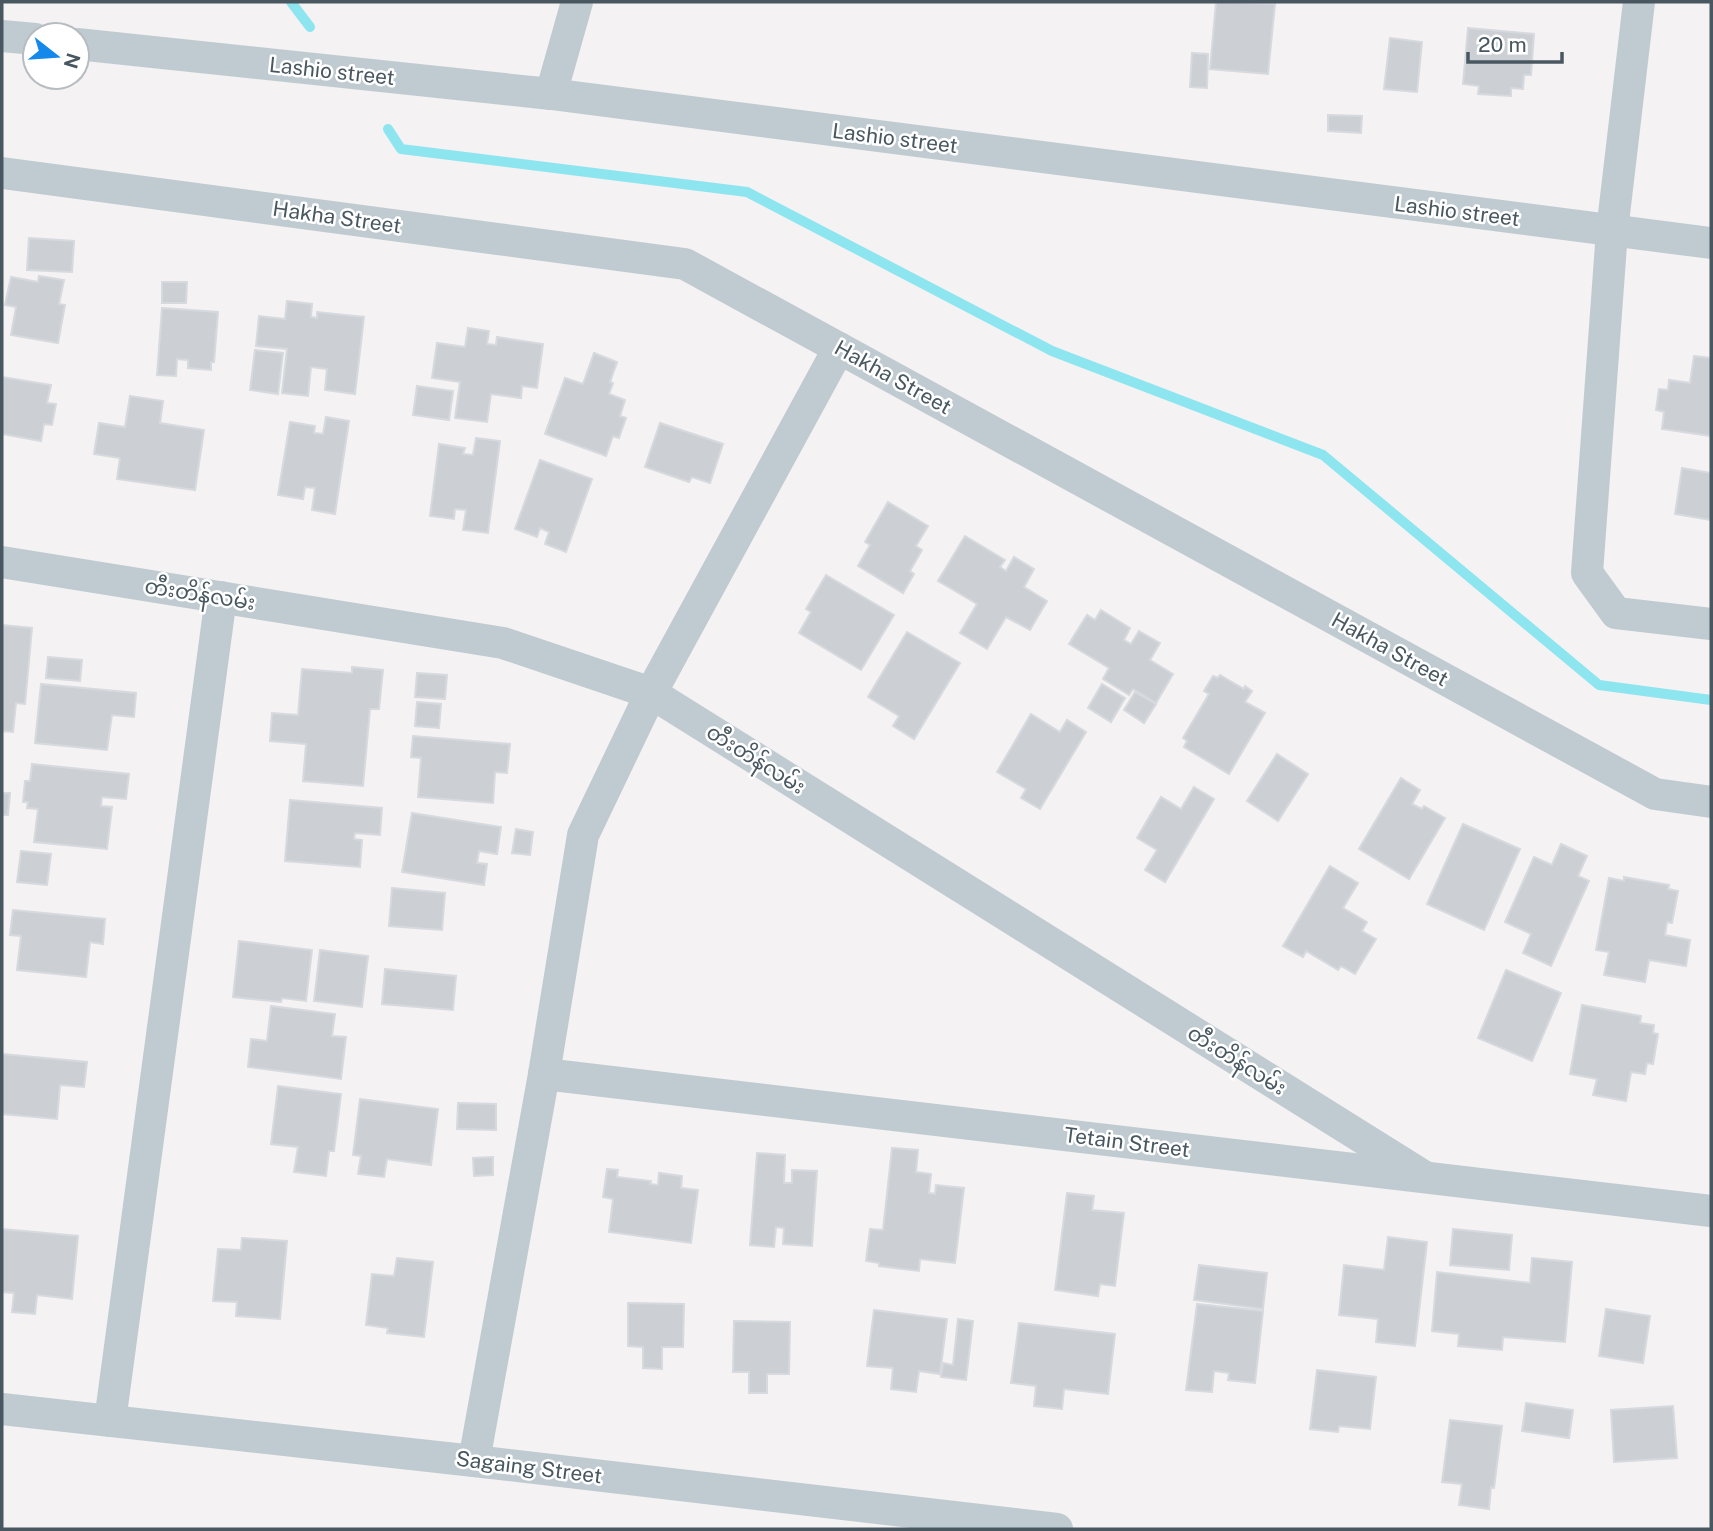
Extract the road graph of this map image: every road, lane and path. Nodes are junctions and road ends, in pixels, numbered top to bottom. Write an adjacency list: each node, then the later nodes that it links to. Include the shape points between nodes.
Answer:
1 (577, 2): 6 (street)
2 (1639, 2): 8 (street)
3 (2, 36): 4 (street)
4 (21, 38)
5 (91, 45): 6 (street, Lashio street)
6 (551, 94): 8 (street, Lashio street)
7 (2, 173): 10 (street, Hakha Street, via 685,264)
8 (1612, 231): 9 (street, Lashio street); 13 (street, via 1587,573 1616,613)
9 (1711, 243)
10 (839, 348): 14 (street); 15 (street, Hakha Street, via 1655,794)
11 (2, 562): 12 (street, တီးတိန်လမ်း)
12 (221, 597): 14 (street, တီးတိန်လမ်း, via 503,643); 20 (street)
13 (1711, 624)
14 (651, 694): 16 (street, via 583,835); 17 (street, တီးတိန်လမ်း)
15 (1711, 802)
16 (544, 1074): 17 (street, Tetain Street); 21 (street)
17 (1425, 1177): 18 (street, Tetain Street)
18 (1711, 1210)
19 (2, 1409): 20 (street, Sagaing Street)
20 (110, 1421): 21 (street, Sagaing Street)
21 (474, 1461): 22 (street, Sagaing Street)
22 (1057, 1529)

